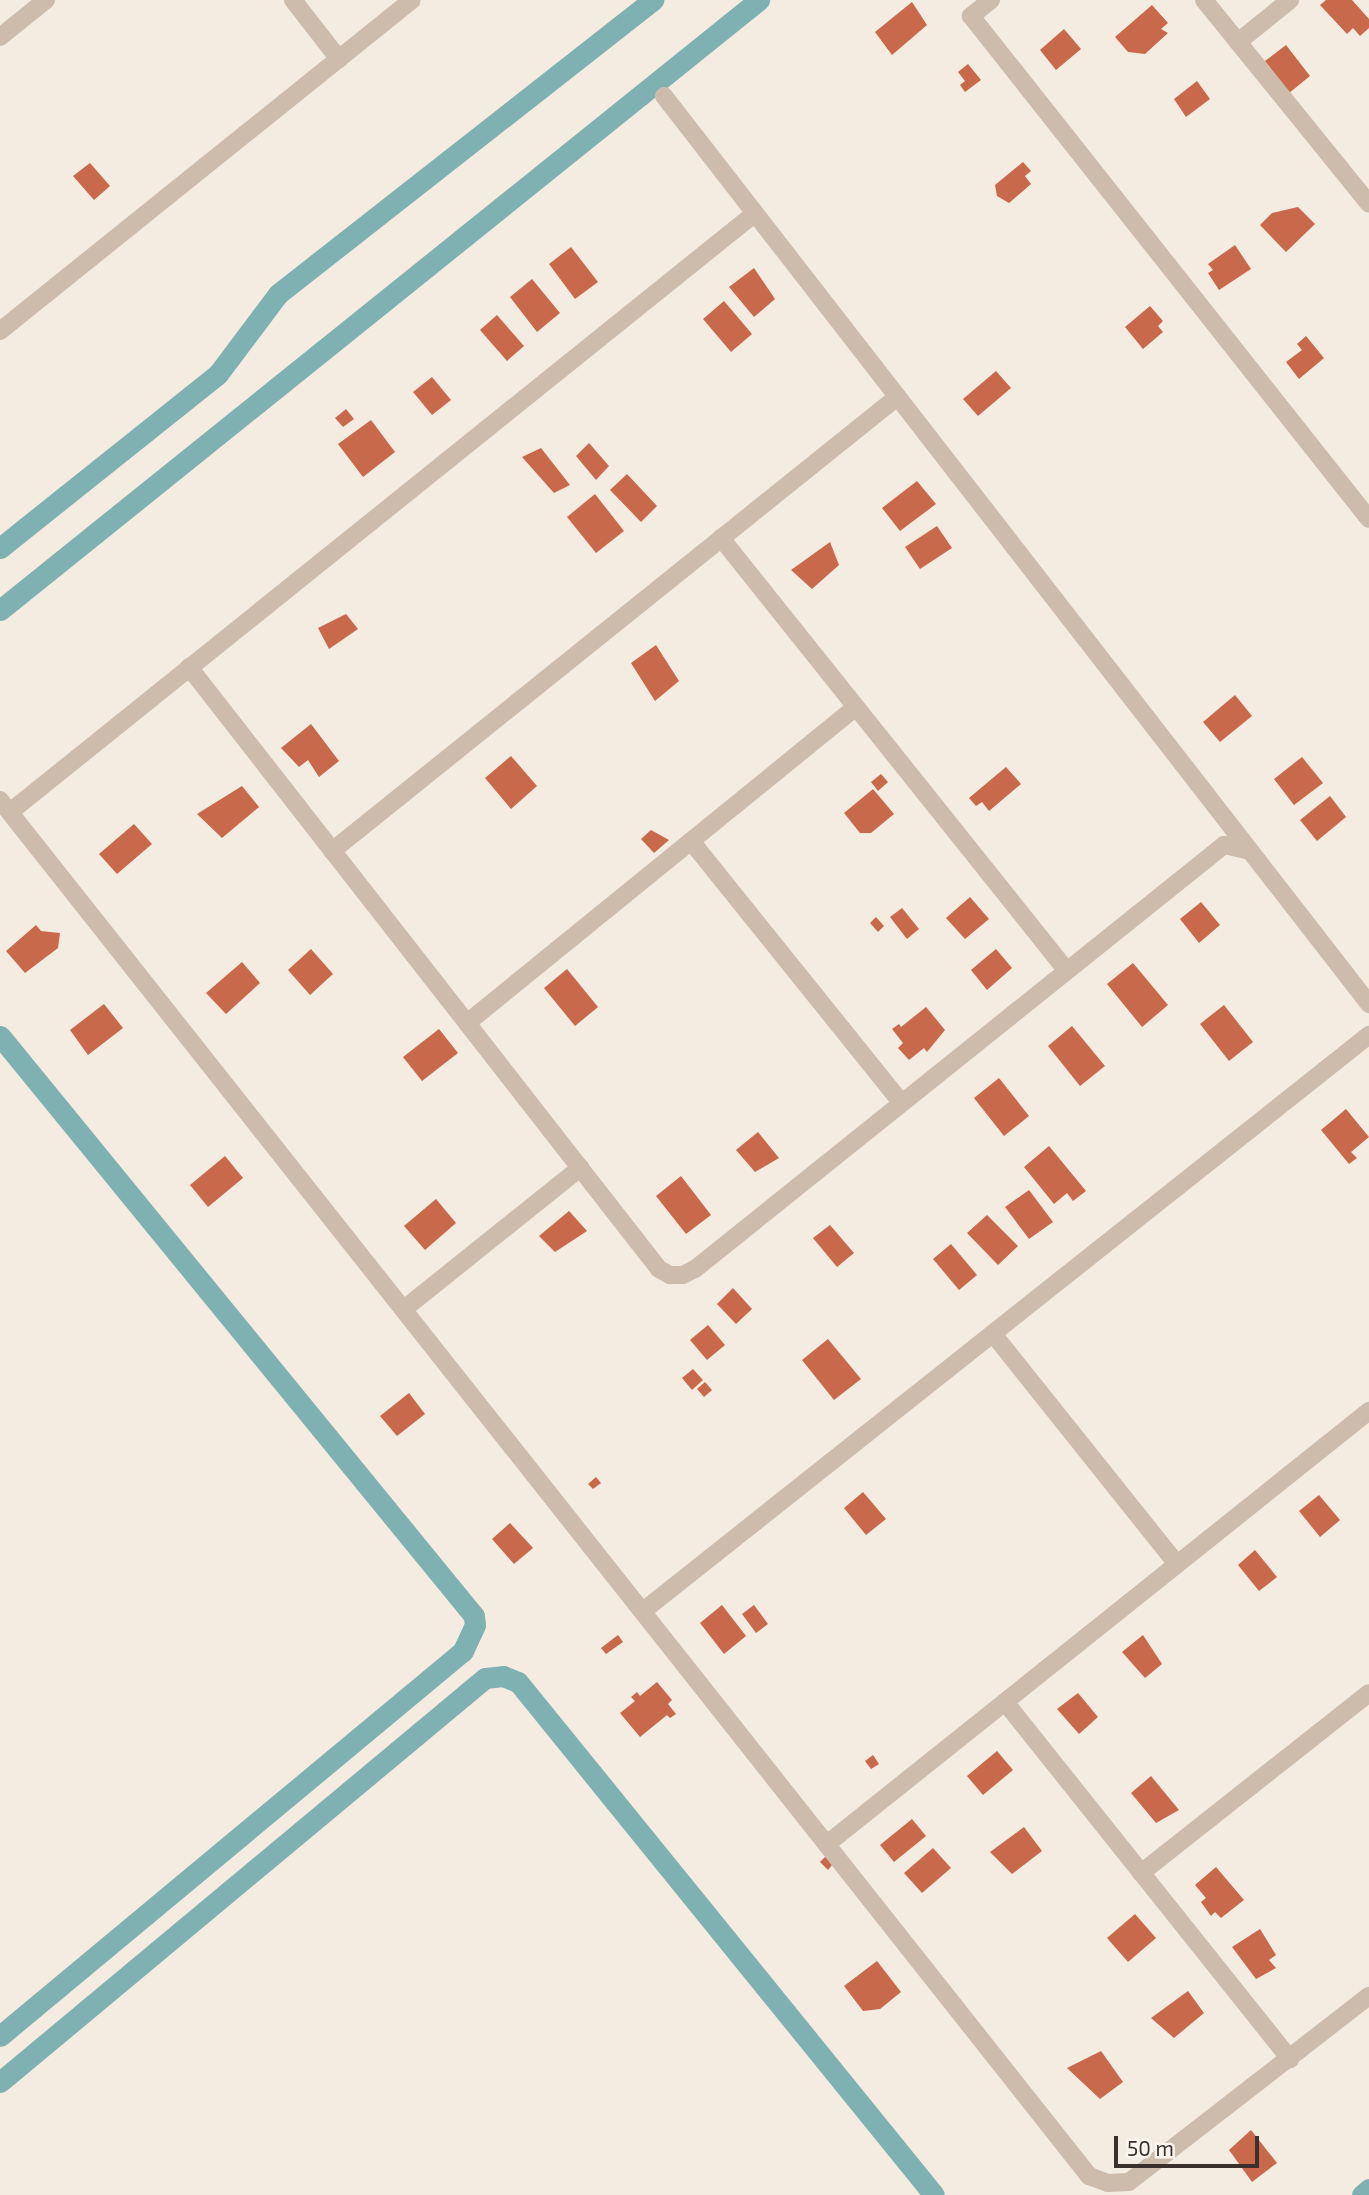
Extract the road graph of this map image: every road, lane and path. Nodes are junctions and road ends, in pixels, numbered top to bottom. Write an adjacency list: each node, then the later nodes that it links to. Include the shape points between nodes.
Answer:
1 (46, 0): 7 (street)
2 (293, 0): 9 (street)
3 (412, 0): 9 (street)
4 (991, 0): 15 (street, via 971,16)
5 (1204, 0): 8 (street)
6 (1290, 0): 8 (street)
7 (0, 37)
8 (1238, 42): 11 (street)
9 (339, 59): 13 (street)
10 (664, 96): 12 (street)
11 (1369, 204)
12 (754, 214): 14 (street); 17 (street)
13 (0, 331)
14 (897, 397): 16 (street); 22 (street)
15 (1369, 519)
16 (721, 538): 18 (street); 21 (street)
17 (188, 667): 19 (street); 21 (street)
18 (856, 707): 20 (street); 23 (street)
19 (5, 806): 29 (street)
20 (691, 841): 25 (street); 27 (street)
21 (332, 851): 25 (street)
22 (1250, 851): 23 (street, via 1224,845); 24 (street)
23 (1066, 971): 27 (street)
24 (1369, 1004)
25 (467, 1023): 28 (street)
26 (1369, 1035): 30 (street)
27 (902, 1103): 28 (street, via 683,1275 659,1269)
28 (580, 1168): 29 (street)
29 (404, 1309): 33 (street)
30 (994, 1335): 32 (street); 33 (street)
31 (1369, 1411): 32 (street)
32 (1177, 1564): 35 (street)
33 (643, 1611): 36 (street)
34 (1369, 1693): 37 (street)
35 (1004, 1702): 36 (street); 37 (street)
36 (827, 1844): 39 (street, via 1089,2176 1098,2181 1129,2182)
37 (1141, 1873): 39 (street)
38 (1369, 1996): 39 (street)
39 (1290, 2059)

